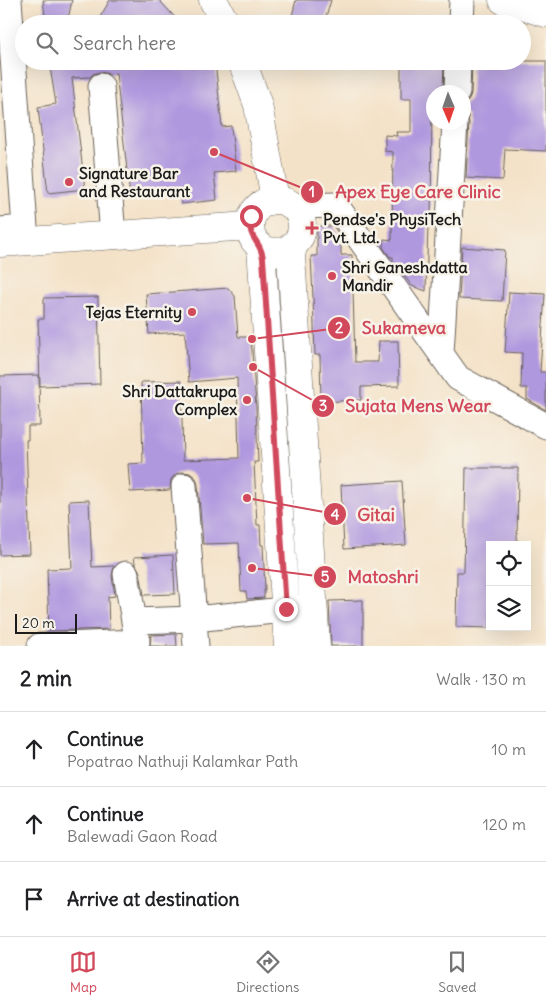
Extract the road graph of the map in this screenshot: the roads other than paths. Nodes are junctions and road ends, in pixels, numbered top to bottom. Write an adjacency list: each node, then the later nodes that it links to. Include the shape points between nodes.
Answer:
1 (9, 0): 14 (street, via 25,228)
2 (212, 0): 6 (main road)
3 (462, 0): 7 (street)
4 (503, 0): 5 (main road)
5 (546, 13)
6 (221, 15)
7 (461, 15)
8 (245, 70): 13 (main road)
9 (458, 70): 10 (street)
10 (457, 85)
11 (101, 86): 15 (street)
12 (455, 130): 19 (street)
13 (285, 203): 16 (main road, via 266,201 256,208 251,216); 18 (main road, via 300,215 303,225); 19 (street, via 336,205)
14 (0, 230)
15 (113, 236): 16 (main road); 17 (main road)
16 (255, 237): 18 (main road, via 266,250 277,252); 24 (main road)
17 (0, 243)
18 (293, 246): 23 (main road, via 291,256)
19 (441, 353): 20 (street, via 458,387)
20 (546, 426)
21 (184, 486): 25 (street)
22 (126, 574): 26 (street)
23 (314, 607): 24 (street); 30 (main road)
24 (286, 609): 25 (street); 29 (main road)
25 (194, 619): 26 (street); 28 (street)
26 (136, 636): 27 (street)
27 (40, 646)
28 (196, 646)
29 (288, 646)
30 (316, 646)

